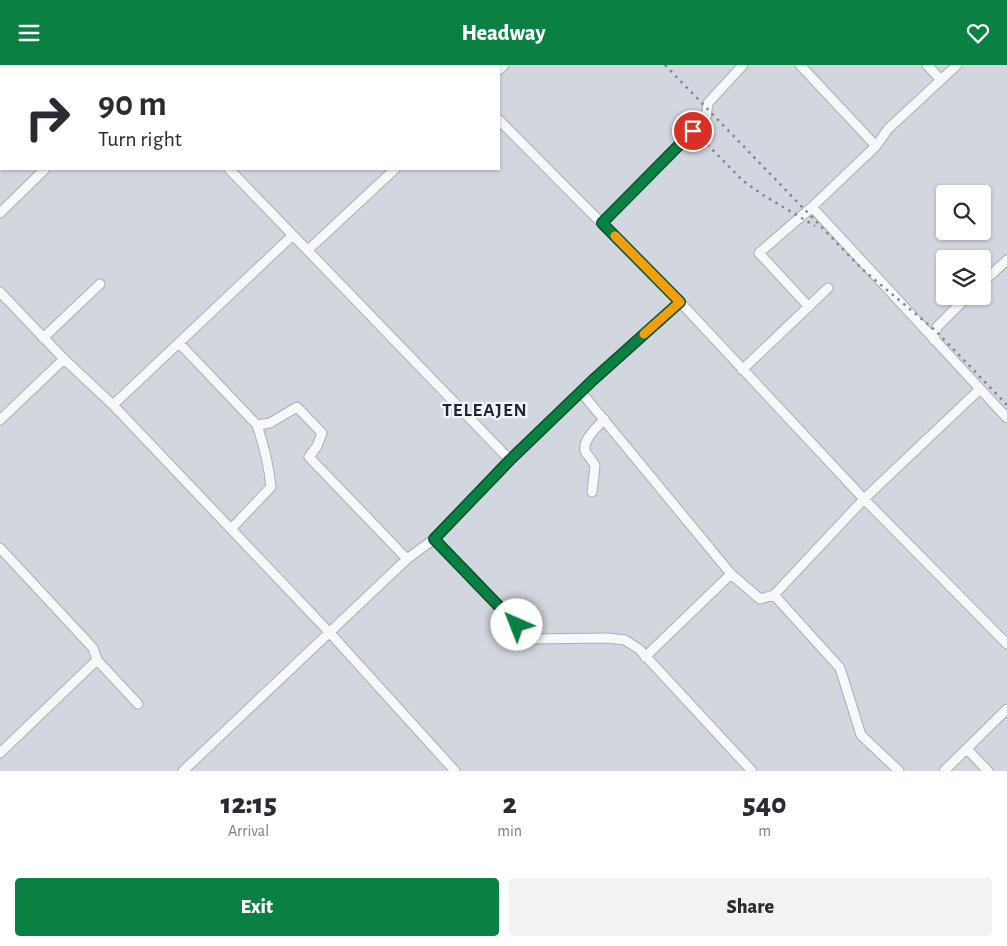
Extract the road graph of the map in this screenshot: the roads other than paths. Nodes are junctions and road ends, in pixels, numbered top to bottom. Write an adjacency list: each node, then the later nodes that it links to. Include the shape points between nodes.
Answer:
1 (743, 65): 13 (lane, via 708,103 706,118)
2 (800, 65): 7 (lane)
3 (927, 65): 5 (lane)
4 (957, 65): 5 (lane)
5 (941, 80): 7 (lane, via 888,129)
6 (500, 121): 13 (lane)
7 (876, 146): 11 (lane)
8 (44, 170): 12 (lane)
9 (230, 170): 14 (lane)
10 (394, 170): 15 (lane)
11 (812, 207): 23 (lane, via 759,253); 25 (lane)
12 (0, 213)
13 (602, 223): 21 (lane)
14 (293, 235): 15 (lane); 26 (lane)
15 (308, 250): 36 (lane)
16 (1007, 260): 17 (lane)
17 (991, 275)
18 (100, 284): 24 (lane)
19 (828, 288): 23 (lane)
20 (0, 292): 24 (lane)
21 (680, 302): 28 (lane); 30 (lane)
22 (959, 305): 25 (lane, via 937,327)
23 (809, 307): 28 (lane)
24 (43, 338): 27 (lane)
25 (934, 340): 29 (lane)
26 (180, 344): 31 (lane); 35 (lane)
27 (64, 359): 31 (lane); 34 (lane)
28 (742, 370): 38 (lane)
29 (980, 389): 32 (lane); 38 (lane)
30 (581, 393): 33 (lane); 36 (lane)
31 (114, 405): 39 (lane)
32 (1007, 418)
33 (604, 419): 37 (lane, via 585,447 595,466); 43 (lane)
34 (0, 420)
35 (257, 425): 39 (lane, via 271,487); 42 (lane, via 270,423 296,407 322,433 309,457)
36 (510, 460): 40 (lane)
37 (592, 492)
38 (864, 499): 44 (lane); 46 (lane)
39 (231, 529): 45 (lane)
40 (434, 539): 42 (lane); 47 (lane, via 531,639 625,640)
41 (0, 548): 48 (lane, via 92,648)
42 (407, 559): 45 (lane)
43 (731, 575): 44 (lane, via 760,599); 47 (lane)
44 (774, 595): 56 (lane, via 840,668 861,735)
45 (330, 633): 53 (lane); 54 (lane)
46 (1007, 644)
47 (645, 657): 55 (lane)
48 (97, 660): 49 (lane); 52 (lane)
49 (138, 704)
50 (1007, 709): 51 (lane)
51 (967, 749): 57 (lane); 58 (lane)
52 (0, 753)
53 (183, 771)
54 (455, 771)
55 (752, 771)
56 (899, 771)
57 (944, 771)
58 (988, 771)

